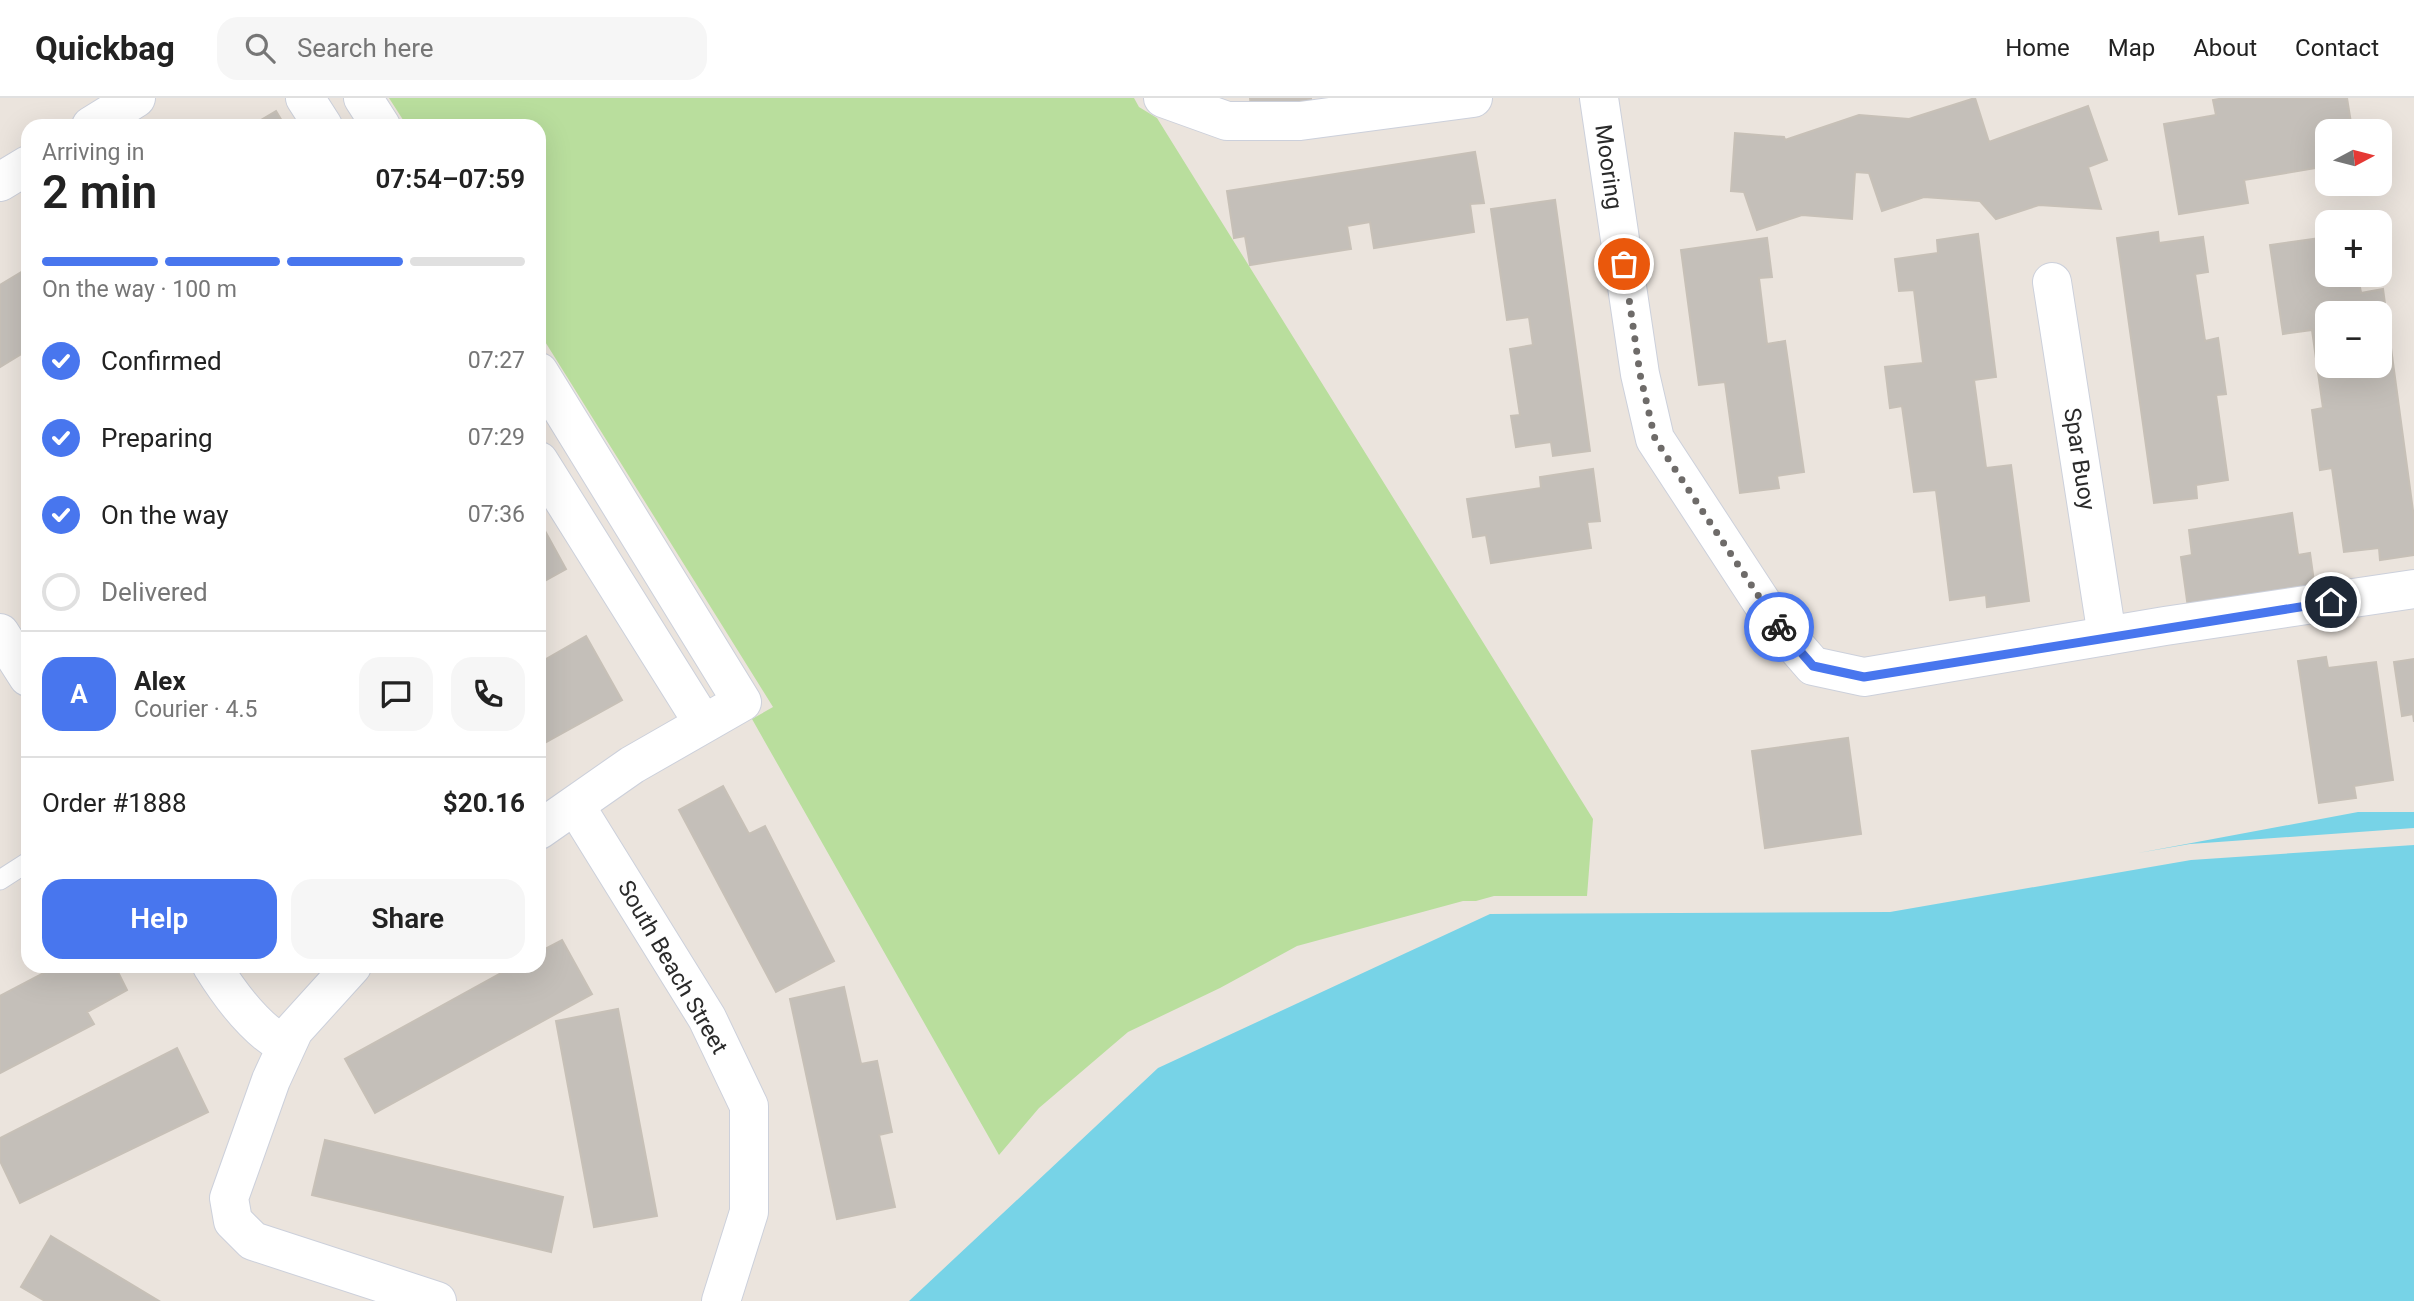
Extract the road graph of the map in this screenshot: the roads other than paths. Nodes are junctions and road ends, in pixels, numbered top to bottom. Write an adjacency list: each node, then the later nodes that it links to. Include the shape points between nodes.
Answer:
1 (305, 98): 6 (street)
2 (363, 98): 7 (street)
3 (1163, 98): 4 (street, via 1227,121 1300,121)
4 (1473, 98)
5 (1599, 98): 15 (street, Mooring, via 1640,374 1655,439 1774,621 1813,666 1864,677)
6 (318, 119)
7 (376, 119)
8 (21, 169): 9 (street)
9 (0, 182)
10 (2052, 282): 15 (street, Spar Buoy)
11 (546, 394): 17 (street, via 742,702)
12 (546, 472): 17 (street)
13 (2414, 589): 15 (street, Mooring)
14 (0, 633): 16 (street)
15 (2107, 636)
16 (21, 666)
17 (704, 723): 18 (street)
18 (575, 805): 19 (street); 26 (street, South Beach Street, via 708,1018 749,1106 749,1212)
19 (546, 825)
20 (21, 866): 21 (lane)
21 (0, 880)
22 (216, 973): 24 (street, via 274,1040)
23 (346, 973): 24 (street, via 294,1030)
24 (286, 1046): 25 (street, via 229,1198 233,1221 253,1241)
25 (437, 1301)
26 (721, 1301)

